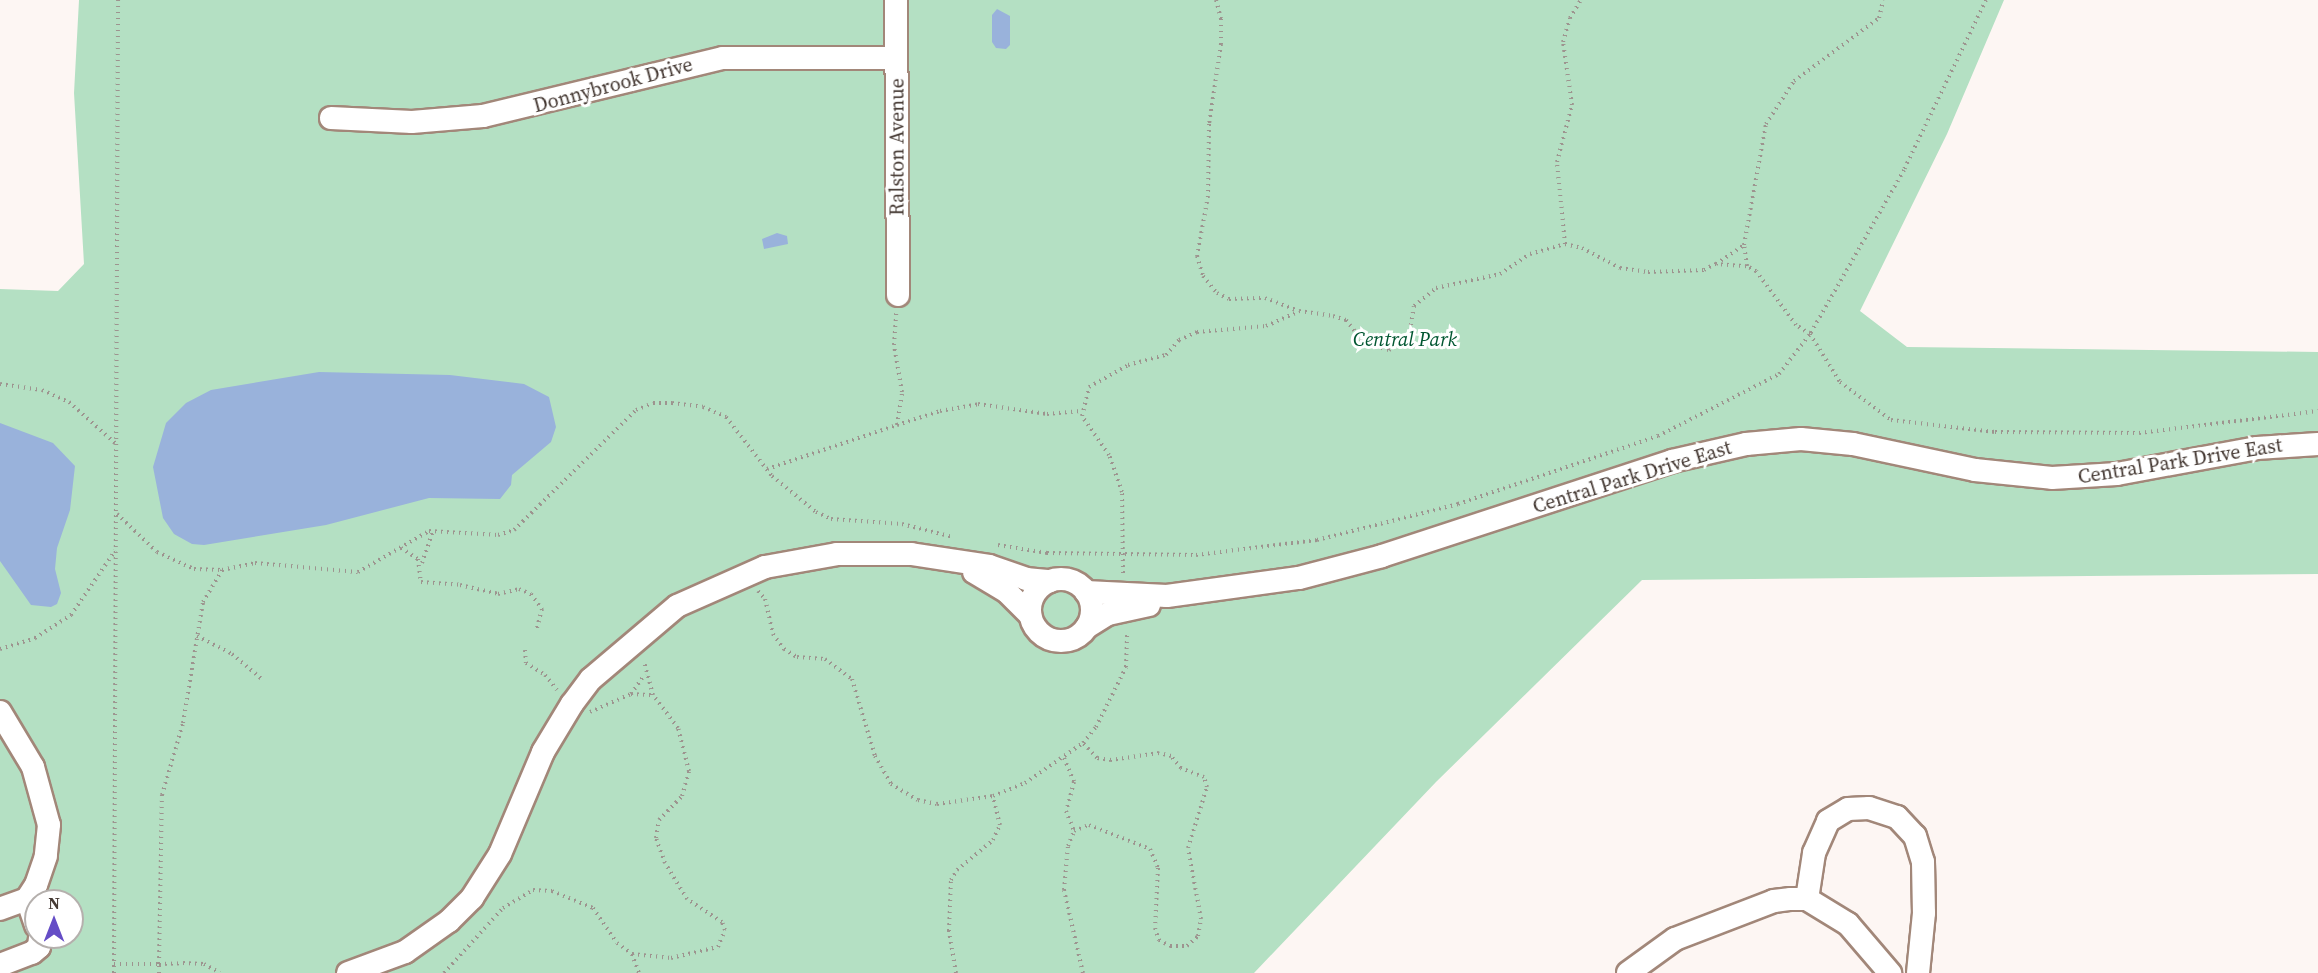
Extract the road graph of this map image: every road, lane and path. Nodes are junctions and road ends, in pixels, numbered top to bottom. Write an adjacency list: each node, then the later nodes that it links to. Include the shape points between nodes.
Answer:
1 (118, 0): 20 (path)
2 (896, 0): 7 (street, Ralston Avenue)
3 (1216, 0): 14 (path, via 1221,44 1209,124 1208,196 1197,256 1203,276 1217,293 1229,299 1265,298)
4 (1581, 0): 9 (path, via 1570,18 1563,42 1572,105 1557,162)
5 (1883, 0): 10 (path, via 1879,18 1870,28 1819,60 1779,100 1766,124 1758,153)
6 (1986, 0): 15 (path, via 1904,170)
7 (896, 58): 8 (street, Donnybrook Drive, via 723,58 483,116 412,122); 13 (street, Ralston Avenue)
8 (332, 118)
9 (1565, 244): 11 (path, via 1582,248 1620,268 1648,272 1704,270); 14 (path, via 1530,254 1500,274 1436,288 1414,306 1409,337 1389,350 1364,343 1346,320)
10 (1744, 245): 11 (path); 12 (path)
11 (1715, 264): 12 (path)
12 (1747, 266): 15 (path, via 1756,271 1796,325)
13 (898, 295): 19 (path, via 894,345 902,392)
14 (1299, 311): 17 (path, via 1266,326 1197,332 1179,340 1166,355 1128,365 1089,387)
15 (1810, 334): 18 (path, via 1845,388 1891,420 1911,424 1995,432 2123,434); 29 (path, via 1779,374 1685,424 1458,504 1367,530 1276,548 1196,555)
16 (0, 384): 20 (path, via 42,390 69,402)
17 (1083, 411): 19 (path, via 1047,414 978,404); 29 (path, via 1082,416 1108,455 1120,482)
18 (2318, 411)
19 (897, 425): 22 (path)
20 (116, 444): 23 (path)
21 (2318, 444): 37 (street, Central Park Drive East, via 2257,448 2117,474 2052,478 1975,470 1853,444 1801,439 1746,444 1672,461 1345,567 1299,578)
22 (766, 469): 24 (path, via 719,411 654,403 623,420 514,530 498,535); 25 (path, via 801,502 831,519 902,524)
23 (117, 514): 28 (path); 32 (path, via 170,560 194,568)
24 (433, 531): 27 (path); 31 (path)
25 (959, 538)
26 (990, 544): 29 (path, via 1047,553)
27 (400, 548): 31 (path, via 416,555); 32 (path, via 365,570 347,573 255,563)
28 (116, 550): 43 (path, via 71,615 35,638); 63 (path)
29 (1123, 554): 33 (path)
30 (960, 563): 34 (street, Central Park Drive East, via 989,566 1026,579); 38 (street, Central Park Drive East, via 1007,592); 69 (street, Central Park Drive East, via 882,552 790,561 727,581 664,615 591,679 566,713 539,761 500,854 472,898 405,952)
31 (421, 564): 41 (path, via 421,582 460,585 498,594 519,589 531,594 542,609)
32 (222, 570): 42 (path, via 206,592)
33 (1123, 575)
34 (1050, 580): 36 (street, Central Park Drive East, via 1070,580); 38 (street, via 1036,590)
35 (750, 589): 55 (path, via 765,598 773,634 784,649 796,657 825,659 852,679 875,756 891,784 926,803 955,804)
36 (1086, 592): 37 (street, Central Park Drive East); 40 (street, via 1092,609)
37 (1167, 596): 40 (street, Central Park Drive East, via 1148,605 1108,614)
38 (1030, 615): 40 (street, Central Park Drive East, via 1037,629 1049,639 1070,639)
39 (1126, 625): 53 (path, via 1126,667 1096,727)
40 (1087, 627)
41 (536, 631)
42 (196, 636): 47 (path, via 232,654); 64 (path, via 183,723 162,795)
43 (0, 649)
44 (525, 650): 50 (path, via 526,663 545,675)
45 (645, 654): 46 (path)
46 (645, 673): 48 (path); 49 (path)
47 (261, 678)
48 (631, 694): 49 (path); 51 (path, via 597,712)
49 (654, 695): 62 (path, via 678,728 689,771 682,796 662,815 656,827 659,848 687,899 718,918 725,930 718,947 711,951 671,958)
50 (564, 696)
51 (585, 710)
52 (0, 712): 57 (street, via 33,767 48,825 46,856)
53 (1083, 743): 54 (path); 56 (path, via 1097,758 1111,760 1159,753 1171,756 1181,768 1207,781 1188,848 1201,918 1198,936 1187,946 1170,946 1159,940 1155,928 1158,868 1150,849 1089,825)
54 (1064, 758): 55 (path, via 1025,783); 56 (path, via 1074,782 1066,811)
55 (993, 796): 72 (path, via 1000,825 993,840 957,870 951,880 949,931)
56 (1074, 831): 73 (path, via 1068,846 1064,890)
57 (31, 889)
58 (1807, 899): 74 (street, via 1774,901 1675,939); 75 (street, via 1848,924); 76 (street, via 1814,853 1828,821 1848,809 1869,808 1897,817 1915,836 1923,862 1924,912)
59 (24, 900): 60 (street)
60 (0, 909)
61 (36, 949): 65 (street)
62 (632, 954): 70 (path, via 617,943 593,908 552,891 533,890 503,908); 71 (path)
63 (114, 964): 64 (path); 66 (path)
64 (159, 964): 67 (path); 68 (path, via 204,964)
65 (0, 965)
66 (114, 973)
67 (159, 973)
68 (220, 973)
69 (348, 973)
70 (444, 973)
71 (639, 973)
72 (956, 973)
73 (1083, 973)
74 (1628, 973)
75 (1890, 973)
76 (1918, 973)

